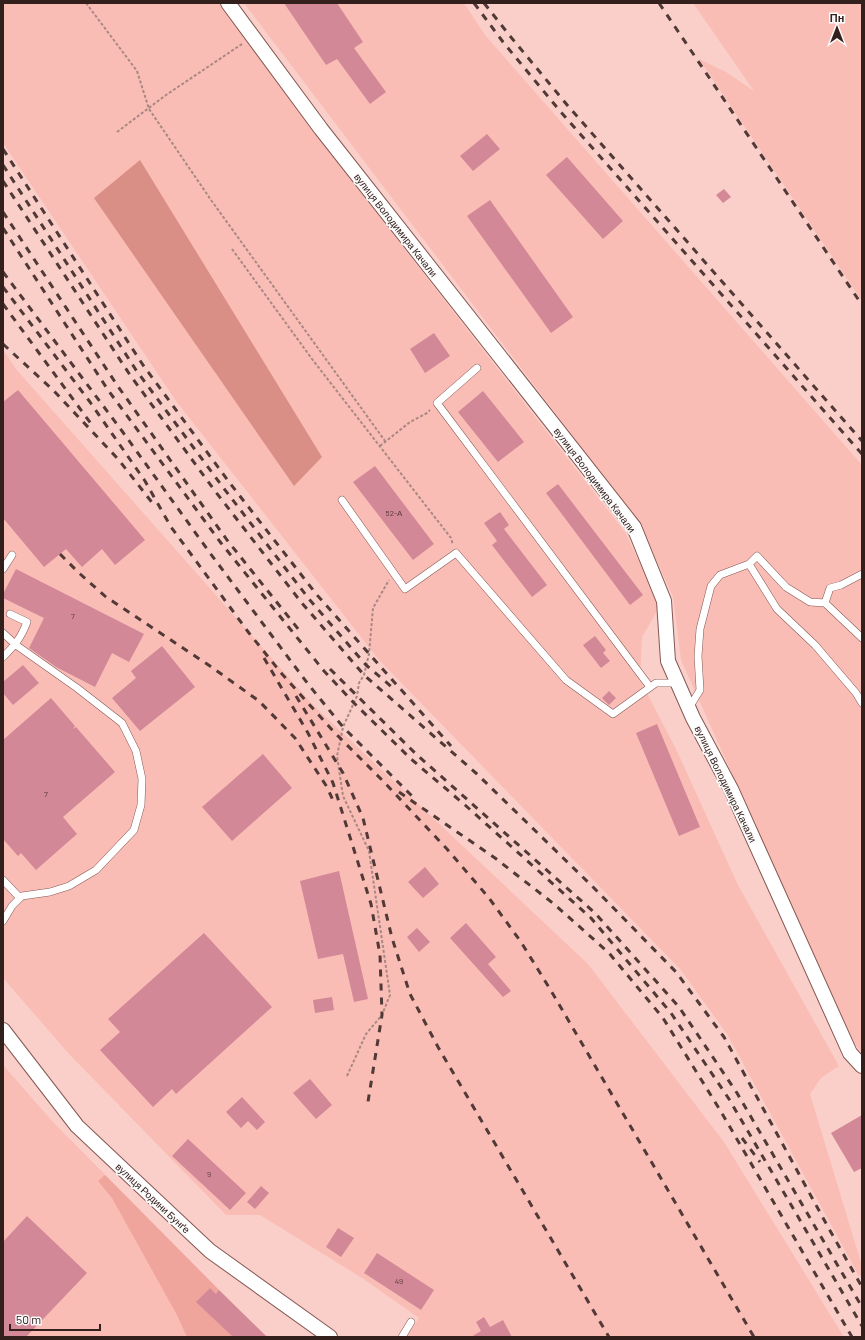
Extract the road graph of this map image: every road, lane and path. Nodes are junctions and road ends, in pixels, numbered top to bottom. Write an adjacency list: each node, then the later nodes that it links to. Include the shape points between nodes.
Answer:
1 (86, 3): 4 (path, via 137,71)
2 (228, 3): 3 (street, вулиця Володимира Качали)
3 (253, 36): 4 (path); 24 (street, вулиця Володимира Качали, via 321,129 634,527 664,601 668,661)
4 (149, 109): 5 (path); 9 (path, via 211,200)
5 (117, 132)
6 (232, 249): 10 (path, via 312,359)
7 (477, 368): 8 (lane)
8 (437, 403): 9 (path, via 427,413); 25 (lane)
9 (385, 441): 10 (path)
10 (380, 446): 12 (path, via 451,538)
11 (342, 500): 16 (lane)
12 (456, 553): 16 (lane, via 405,589); 25 (lane, via 566,680 613,714)
13 (12, 555): 15 (lane)
14 (749, 564): 18 (lane, via 757,556 786,587 810,602); 26 (lane, via 777,609 815,645); 27 (lane, via 720,575 712,586 700,630 700,690)
15 (3, 569)
16 (393, 572): 33 (path, via 373,608 369,654 364,675 359,683 358,696 343,727 337,756 343,796 369,851 390,995 382,1015 366,1034)
17 (862, 574): 18 (lane, via 830,588)
18 (825, 603): 21 (lane)
19 (10, 614): 22 (lane, via 27,622)
20 (3, 633): 22 (lane)
21 (862, 638)
22 (16, 645): 23 (lane); 29 (lane, via 122,723 136,751 142,779 141,805 134,830 96,870 69,886)
23 (3, 657)
24 (678, 683): 25 (lane, via 656,683); 27 (street, вулиця Володимира Качали)
25 (650, 687)
26 (862, 703)
27 (689, 708): 32 (street, вулиця Володимира Качали, via 731,789 850,1053)
28 (3, 880): 29 (lane)
29 (20, 898): 30 (lane)
30 (3, 920)
31 (3, 1030): 35 (street, вулиця Родини Бунґе, via 77,1126 129,1175 210,1251)
32 (862, 1066)
33 (346, 1076)
34 (411, 1322): 36 (lane)
35 (330, 1337)
36 (402, 1337)

